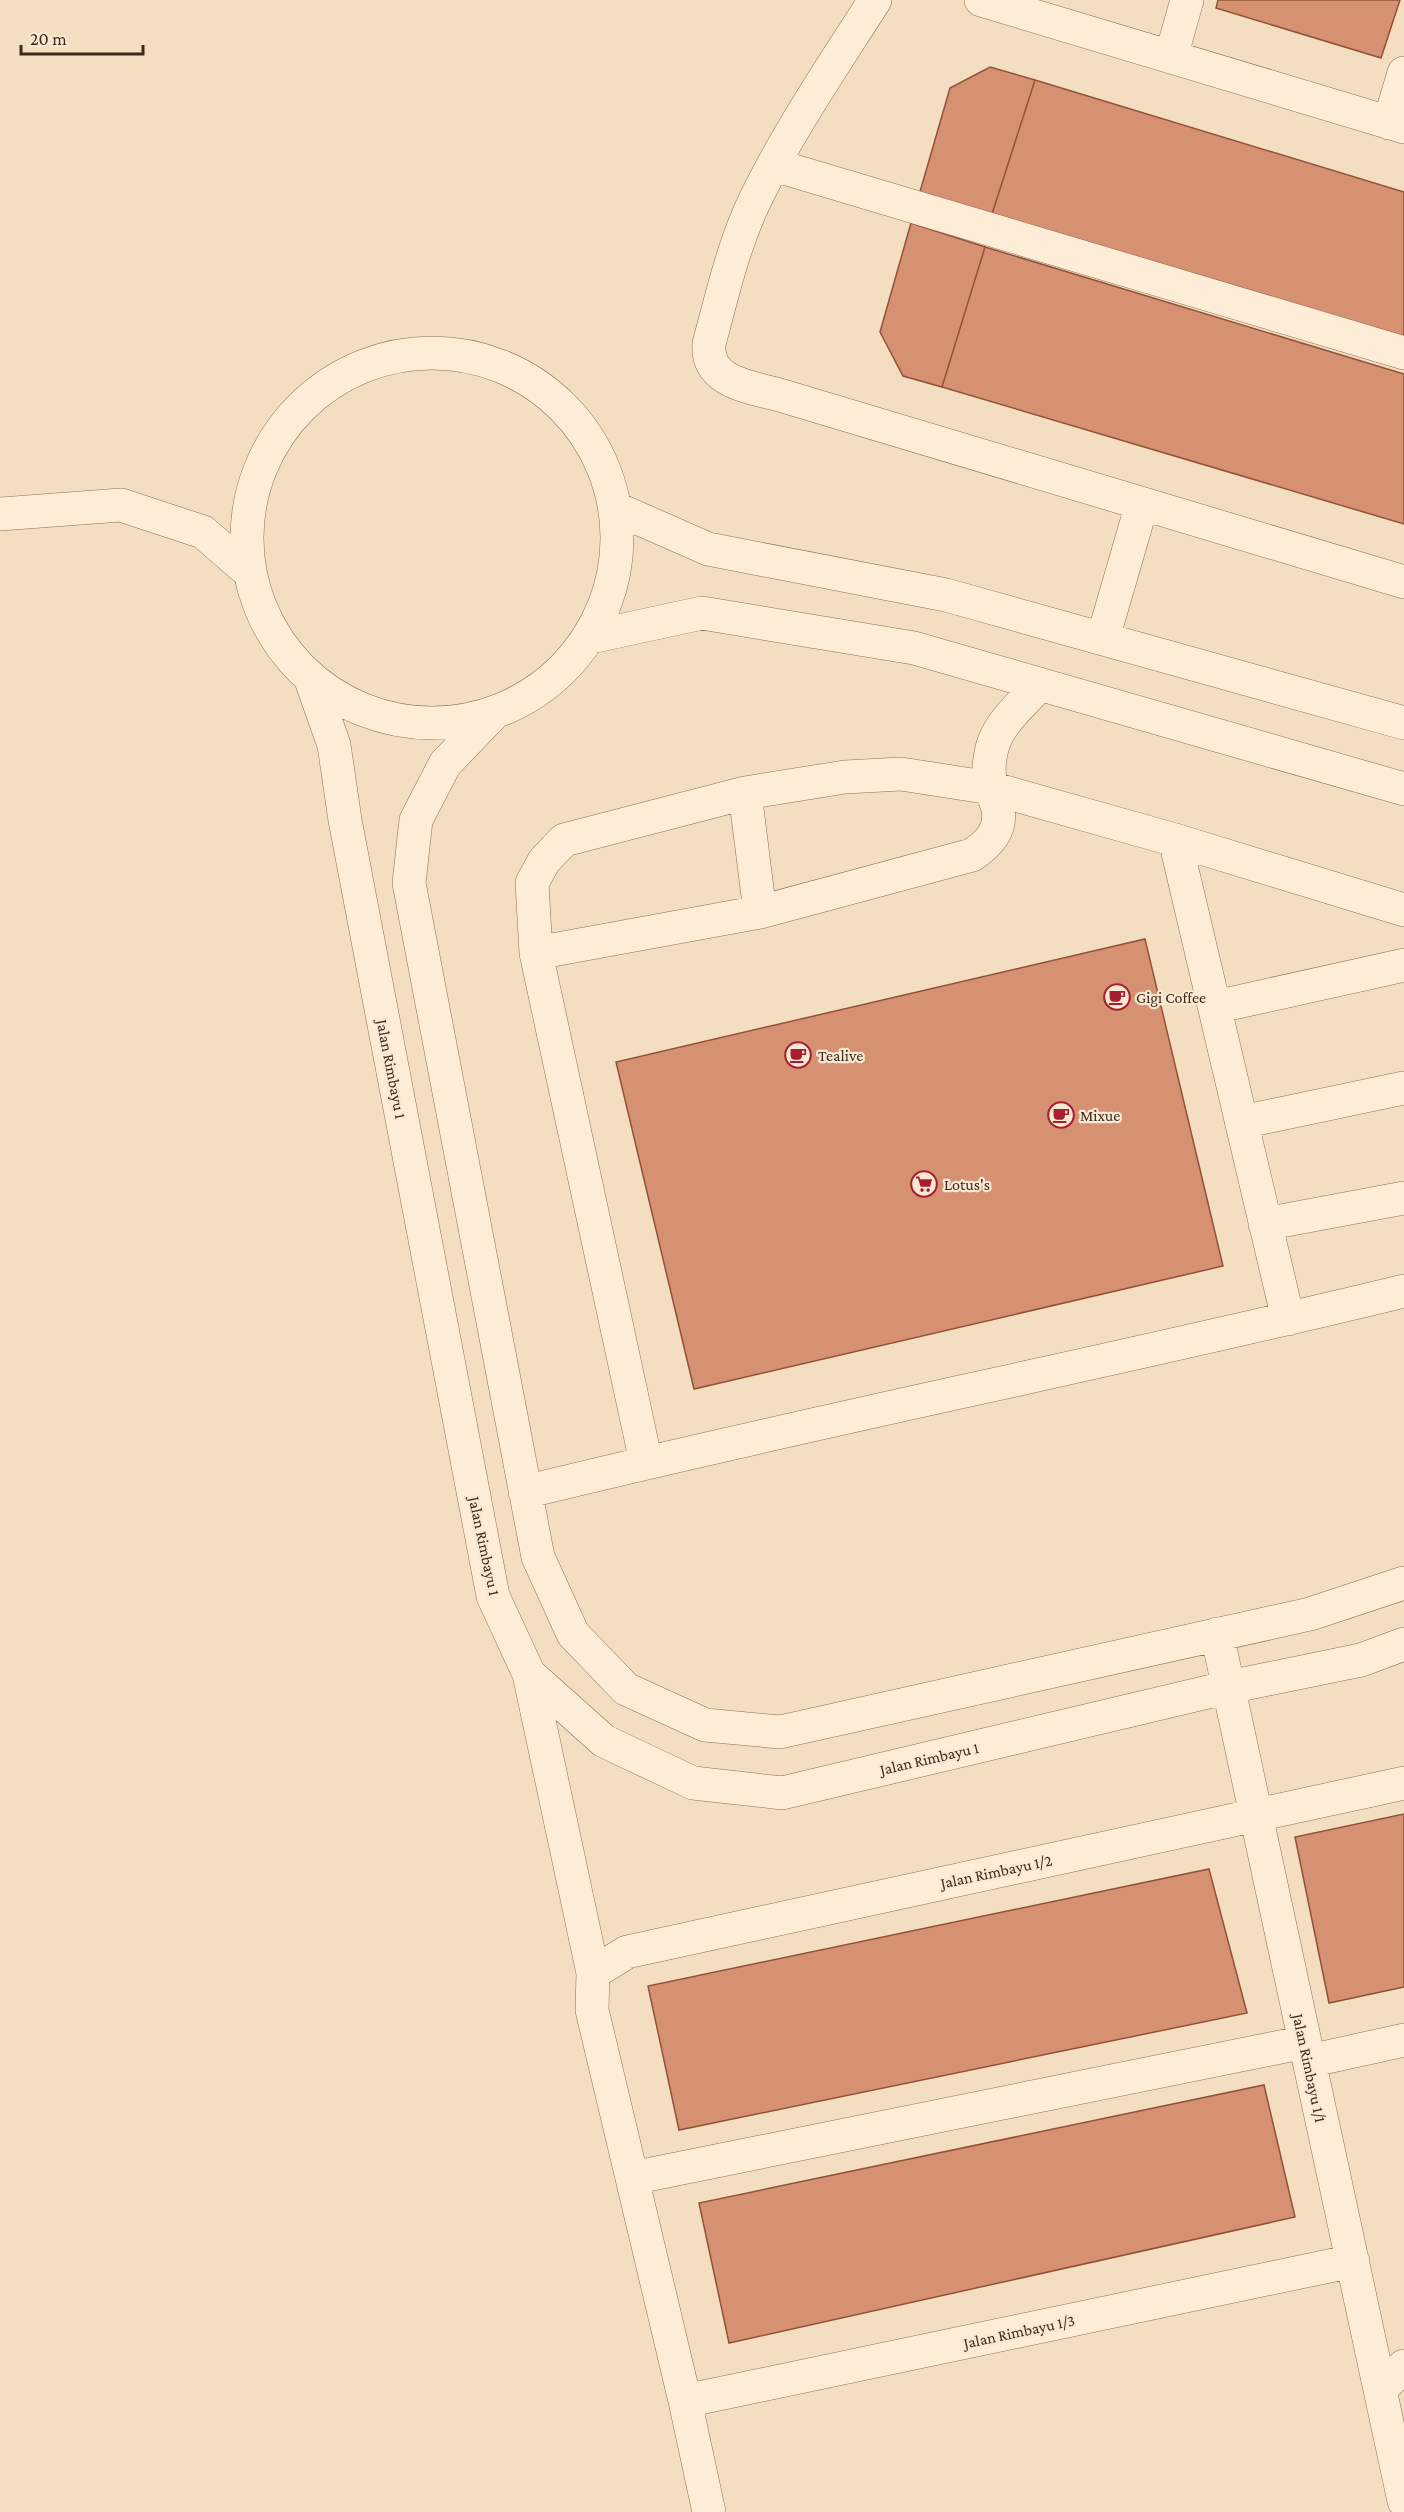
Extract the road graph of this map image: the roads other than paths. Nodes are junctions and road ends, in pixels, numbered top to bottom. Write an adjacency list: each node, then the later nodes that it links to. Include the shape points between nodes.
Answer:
1 (875, 0): 7 (street)
2 (981, 0): 4 (street)
3 (1187, 0): 4 (street)
4 (1171, 57): 6 (street)
5 (1404, 73): 6 (street)
6 (1397, 125)
7 (774, 165): 8 (street); 9 (street, via 754,201 734,254 709,344 708,357 716,372 734,381)
8 (1404, 353)
9 (1142, 504): 13 (street); 15 (street)
10 (617, 509): 12 (street, via 604,465 580,426 548,393 508,369 465,355 418,353 373,362 332,381 296,410 267,454 248,507); 14 (street, via 619,554 609,597); 15 (street, via 708,549 946,595)
11 (0, 514): 12 (street, via 121,505 203,532)
12 (248, 571): 16 (street, via 270,631)
13 (1404, 582)
14 (591, 637): 17 (street, via 702,613 914,648); 18 (street, via 548,685)
15 (1103, 638): 19 (street)
16 (311, 680): 18 (street, via 366,712 418,723 429,725); 40 (street, Jalan Rimbayu 1, via 334,746 493,1596)
17 (1040, 684): 20 (street, via 1000,730 989,766); 21 (street)
18 (492, 715): 36 (street, via 444,764 416,820 409,883)
19 (1404, 723)
20 (991, 788): 22 (street, via 901,774 845,777); 23 (street); 25 (street, via 999,813 996,831 987,845 972,855)
21 (1404, 789)
22 (745, 793): 25 (street); 26 (street, via 564,840 544,861 532,883)
23 (1175, 840): 24 (street); 28 (street)
24 (1404, 910)
25 (760, 912): 26 (street)
26 (536, 953): 35 (street)
27 (1404, 965): 28 (street)
28 (1215, 1007): 30 (street)
29 (1404, 1088): 30 (street)
30 (1242, 1122): 32 (street)
31 (1404, 1197): 32 (street)
32 (1265, 1224): 34 (street)
33 (1404, 1291): 34 (street)
34 (1288, 1319): 35 (street)
35 (645, 1462): 36 (street)
36 (525, 1492): 38 (street, via 538,1557 573,1634 626,1689 705,1725 780,1732)
37 (1404, 1583): 38 (street, via 1310,1614)
38 (1218, 1634): 41 (street, Jalan Rimbayu 1/1)
39 (1404, 1644): 41 (street, Jalan Rimbayu 1, via 1361,1659)
40 (529, 1674): 41 (street, Jalan Rimbayu 1, via 604,1741 643,1760 693,1783 782,1793); 44 (street)
41 (1228, 1687): 43 (street, Jalan Rimbayu 1/1)
42 (1404, 1783): 43 (street, Jalan Rimbayu 1/2)
43 (1256, 1815): 44 (street, Jalan Rimbayu 1/2, via 627,1952); 46 (street, Jalan Rimbayu 1/1)
44 (593, 1973): 47 (street, via 592,2010)
45 (1404, 2040): 46 (street)
46 (1307, 2052): 47 (street); 48 (street, Jalan Rimbayu 1/1)
47 (632, 2178): 51 (street)
48 (1353, 2261): 50 (street, Jalan Rimbayu 1/1); 51 (street, Jalan Rimbayu 1/3)
49 (1404, 2366): 50 (street)
50 (1380, 2390): 52 (street, Jalan Rimbayu 1/1)
51 (685, 2401): 53 (street)
52 (1404, 2501)
53 (709, 2512)

